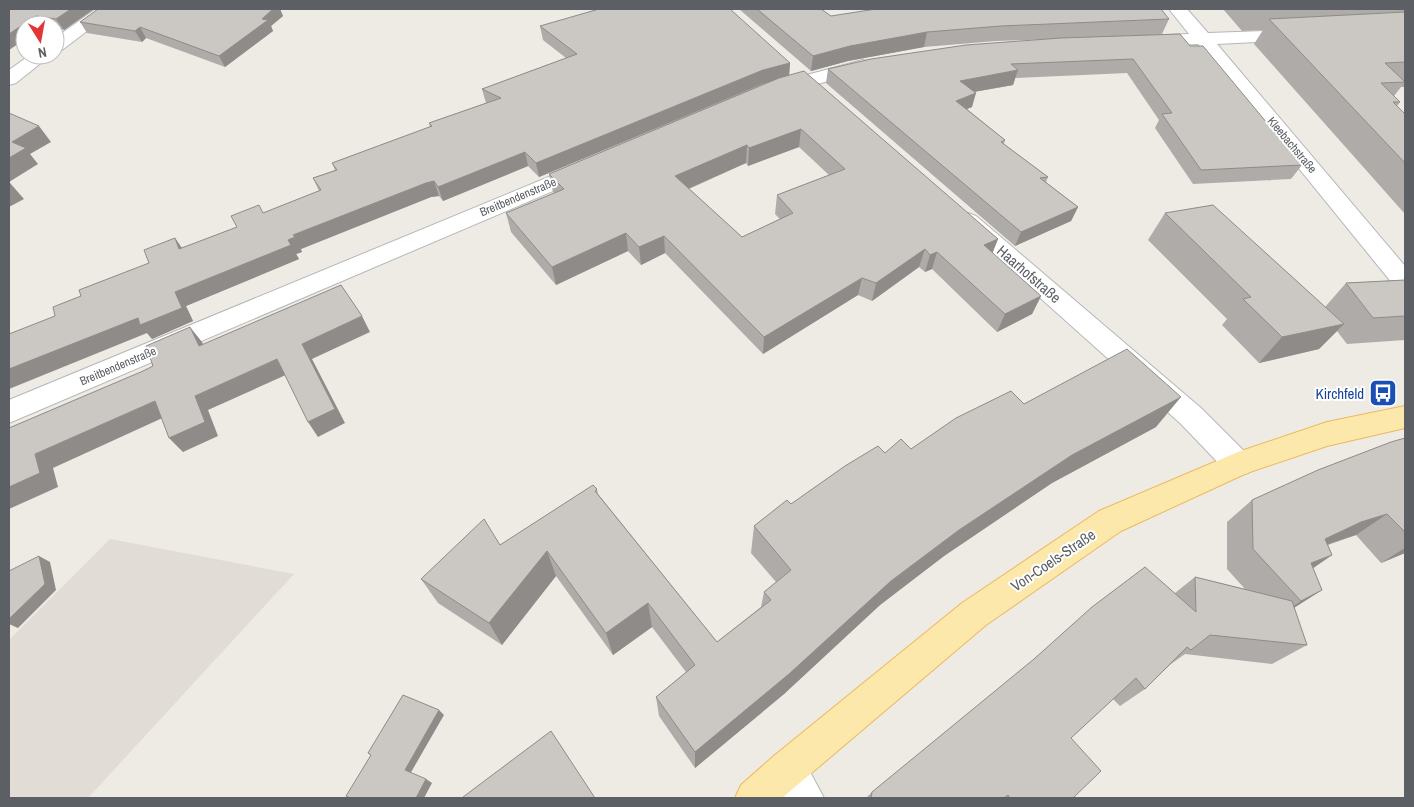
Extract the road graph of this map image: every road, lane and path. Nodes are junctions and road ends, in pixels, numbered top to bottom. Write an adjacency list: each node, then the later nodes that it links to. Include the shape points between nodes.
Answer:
1 (107, 9): 4 (street)
2 (1178, 9): 5 (street, Kleebachstraße)
3 (1319, 34): 5 (street)
4 (65, 39)
5 (1204, 39): 6 (street); 15 (street, Kleebachstraße)
6 (1124, 42)
7 (886, 62): 9 (street)
8 (28, 65): 10 (street)
9 (799, 73): 11 (street); 12 (street)
10 (9, 79)
11 (761, 94)
12 (828, 99)
13 (605, 160): 16 (street, Breitbendenstraße)
14 (954, 209): 18 (street, Haarhofstraße, via 1191,416)
15 (1405, 282)
16 (9, 412)
17 (1405, 417): 18 (main road, Von-Coels-Straße, via 1327,434)
18 (1238, 464): 19 (main road, Von-Coels-Straße, via 1110,521 974,614)
19 (796, 783): 20 (main road, Von-Coels-Straße)
20 (754, 798)

